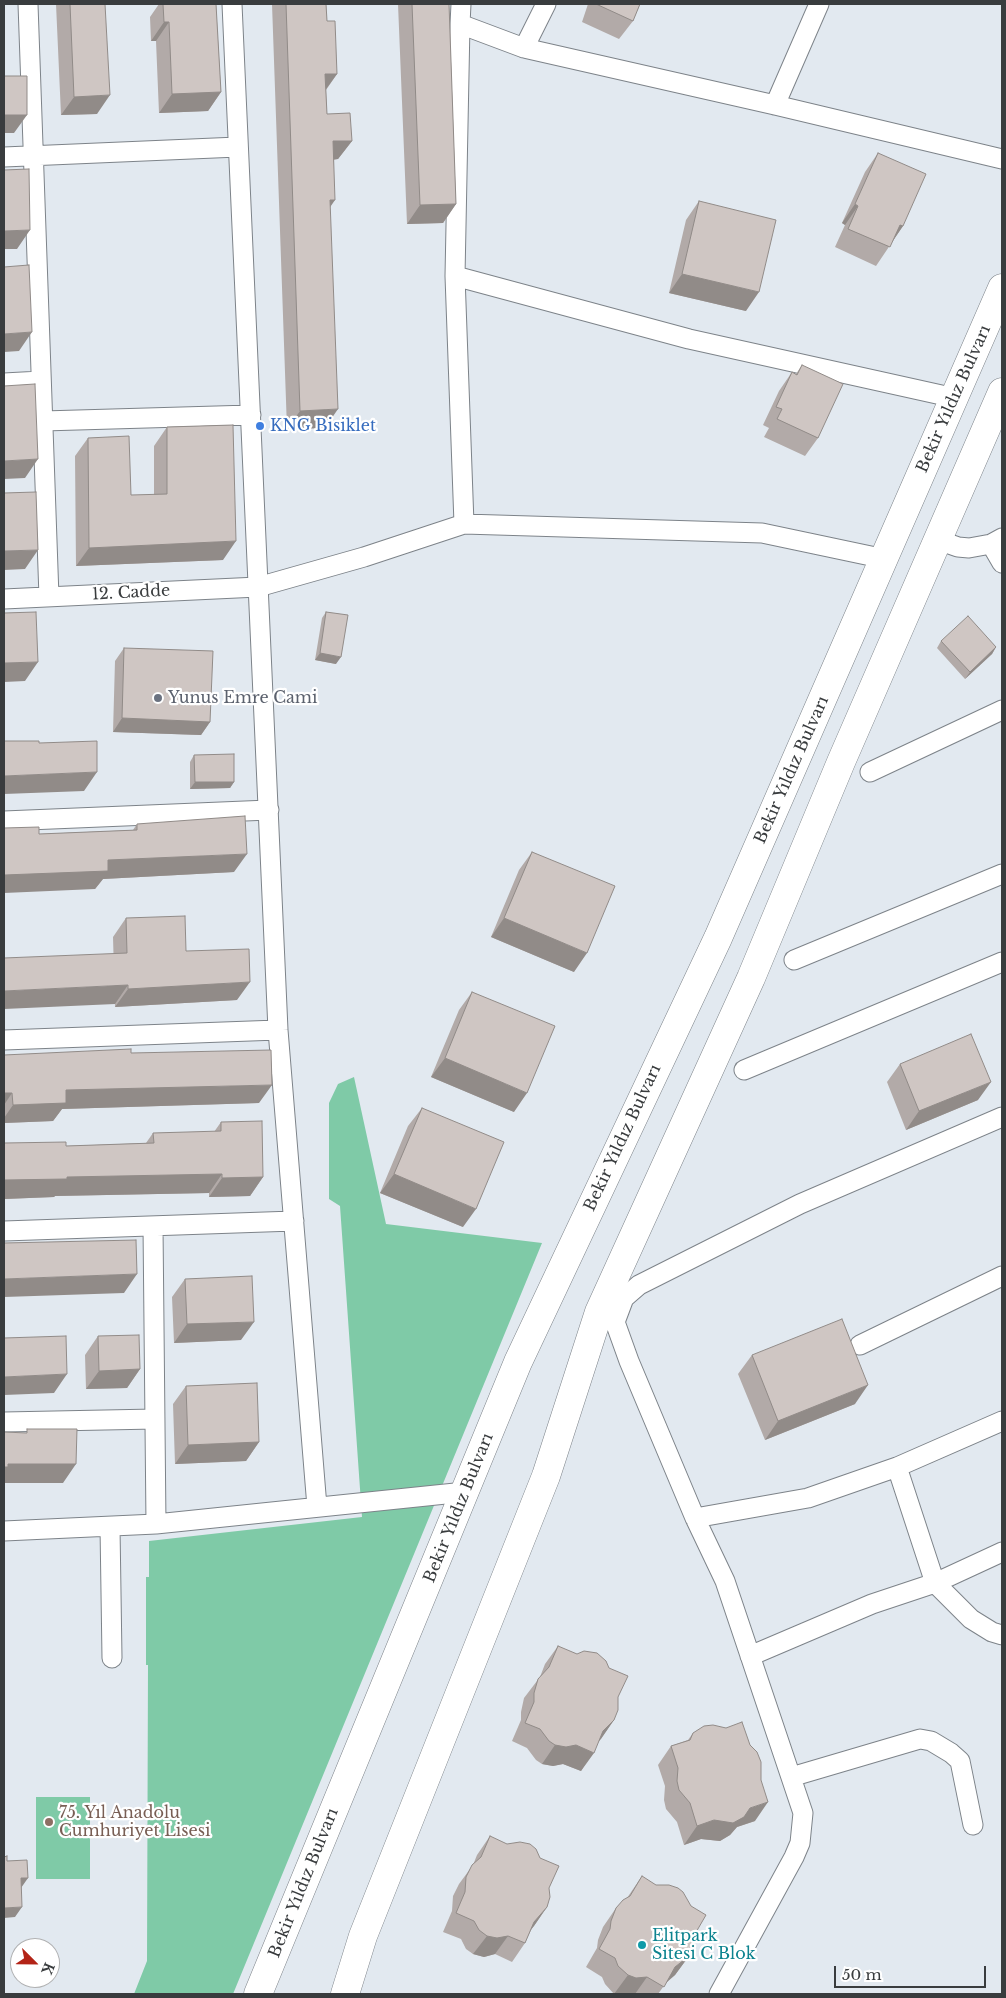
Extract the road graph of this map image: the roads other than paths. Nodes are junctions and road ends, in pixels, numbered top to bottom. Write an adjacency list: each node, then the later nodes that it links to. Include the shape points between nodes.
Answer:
1 (28, 4): 10 (street)
2 (232, 4): 9 (street)
3 (461, 4): 6 (street)
4 (546, 4): 7 (street)
5 (819, 4): 8 (street)
6 (460, 24): 7 (street); 13 (street)
7 (524, 48): 8 (street)
8 (775, 104): 12 (street)
9 (238, 147): 10 (street); 19 (street)
10 (34, 156): 11 (street); 15 (street)
11 (4, 157)
12 (1002, 159)
13 (455, 276): 18 (street, via 689,339); 21 (street)
14 (1002, 288): 18 (main road, Bekir Yıldız Bulvarı)
15 (41, 381): 16 (street); 20 (street)
16 (4, 383)
17 (1002, 392): 22 (main road)
18 (955, 398): 24 (main road, Bekir Yıldız Bulvarı)
19 (251, 415): 20 (street); 26 (street)
20 (43, 421): 27 (street)
21 (464, 524): 24 (street, 12. Cadde, via 762,533); 26 (street, 12. Cadde)
22 (938, 540): 23 (street, via 958,547 980,547); 44 (main road)
23 (996, 541): 25 (street)
24 (884, 559): 50 (main road, Bekir Yıldız Bulvarı, via 718,938 518,1362)
25 (1002, 563)
26 (258, 587): 27 (street, 12. Cadde); 31 (street)
27 (49, 596): 28 (street, 12. Cadde)
28 (4, 599)
29 (1002, 710): 30 (street)
30 (870, 772)
31 (268, 810): 32 (street); 36 (street)
32 (4, 821)
33 (1002, 874): 34 (street)
34 (794, 960)
35 (1002, 962): 38 (street)
36 (278, 1030): 37 (street); 40 (street)
37 (4, 1040)
38 (744, 1070)
39 (1002, 1117): 44 (street, via 800,1204 639,1285)
40 (294, 1221): 41 (street); 51 (street)
41 (153, 1226): 42 (street); 46 (street)
42 (4, 1231)
43 (1002, 1276): 45 (street)
44 (607, 1317): 52 (street); 64 (main road, via 363,1936)
45 (860, 1345)
46 (155, 1419): 48 (street); 53 (street)
47 (1002, 1421): 49 (street)
48 (4, 1422)
49 (897, 1467): 52 (street, via 808,1498); 57 (street)
50 (465, 1492): 51 (street); 63 (main road, Bekir Yıldız Bulvarı)
51 (317, 1507): 53 (street)
52 (694, 1518): 59 (street, via 725,1581)
53 (156, 1524): 54 (street)
54 (110, 1527): 55 (street); 60 (street)
55 (4, 1531)
56 (1002, 1552): 57 (street)
57 (934, 1583): 58 (street, via 971,1619); 59 (street, via 872,1604)
58 (1002, 1635)
59 (750, 1656): 61 (street)
60 (112, 1658)
61 (791, 1777): 62 (street, via 920,1739 931,1741 960,1762); 65 (street, via 803,1813 800,1842)
62 (973, 1825)
63 (258, 1994)
64 (346, 1994)
65 (719, 1994)

